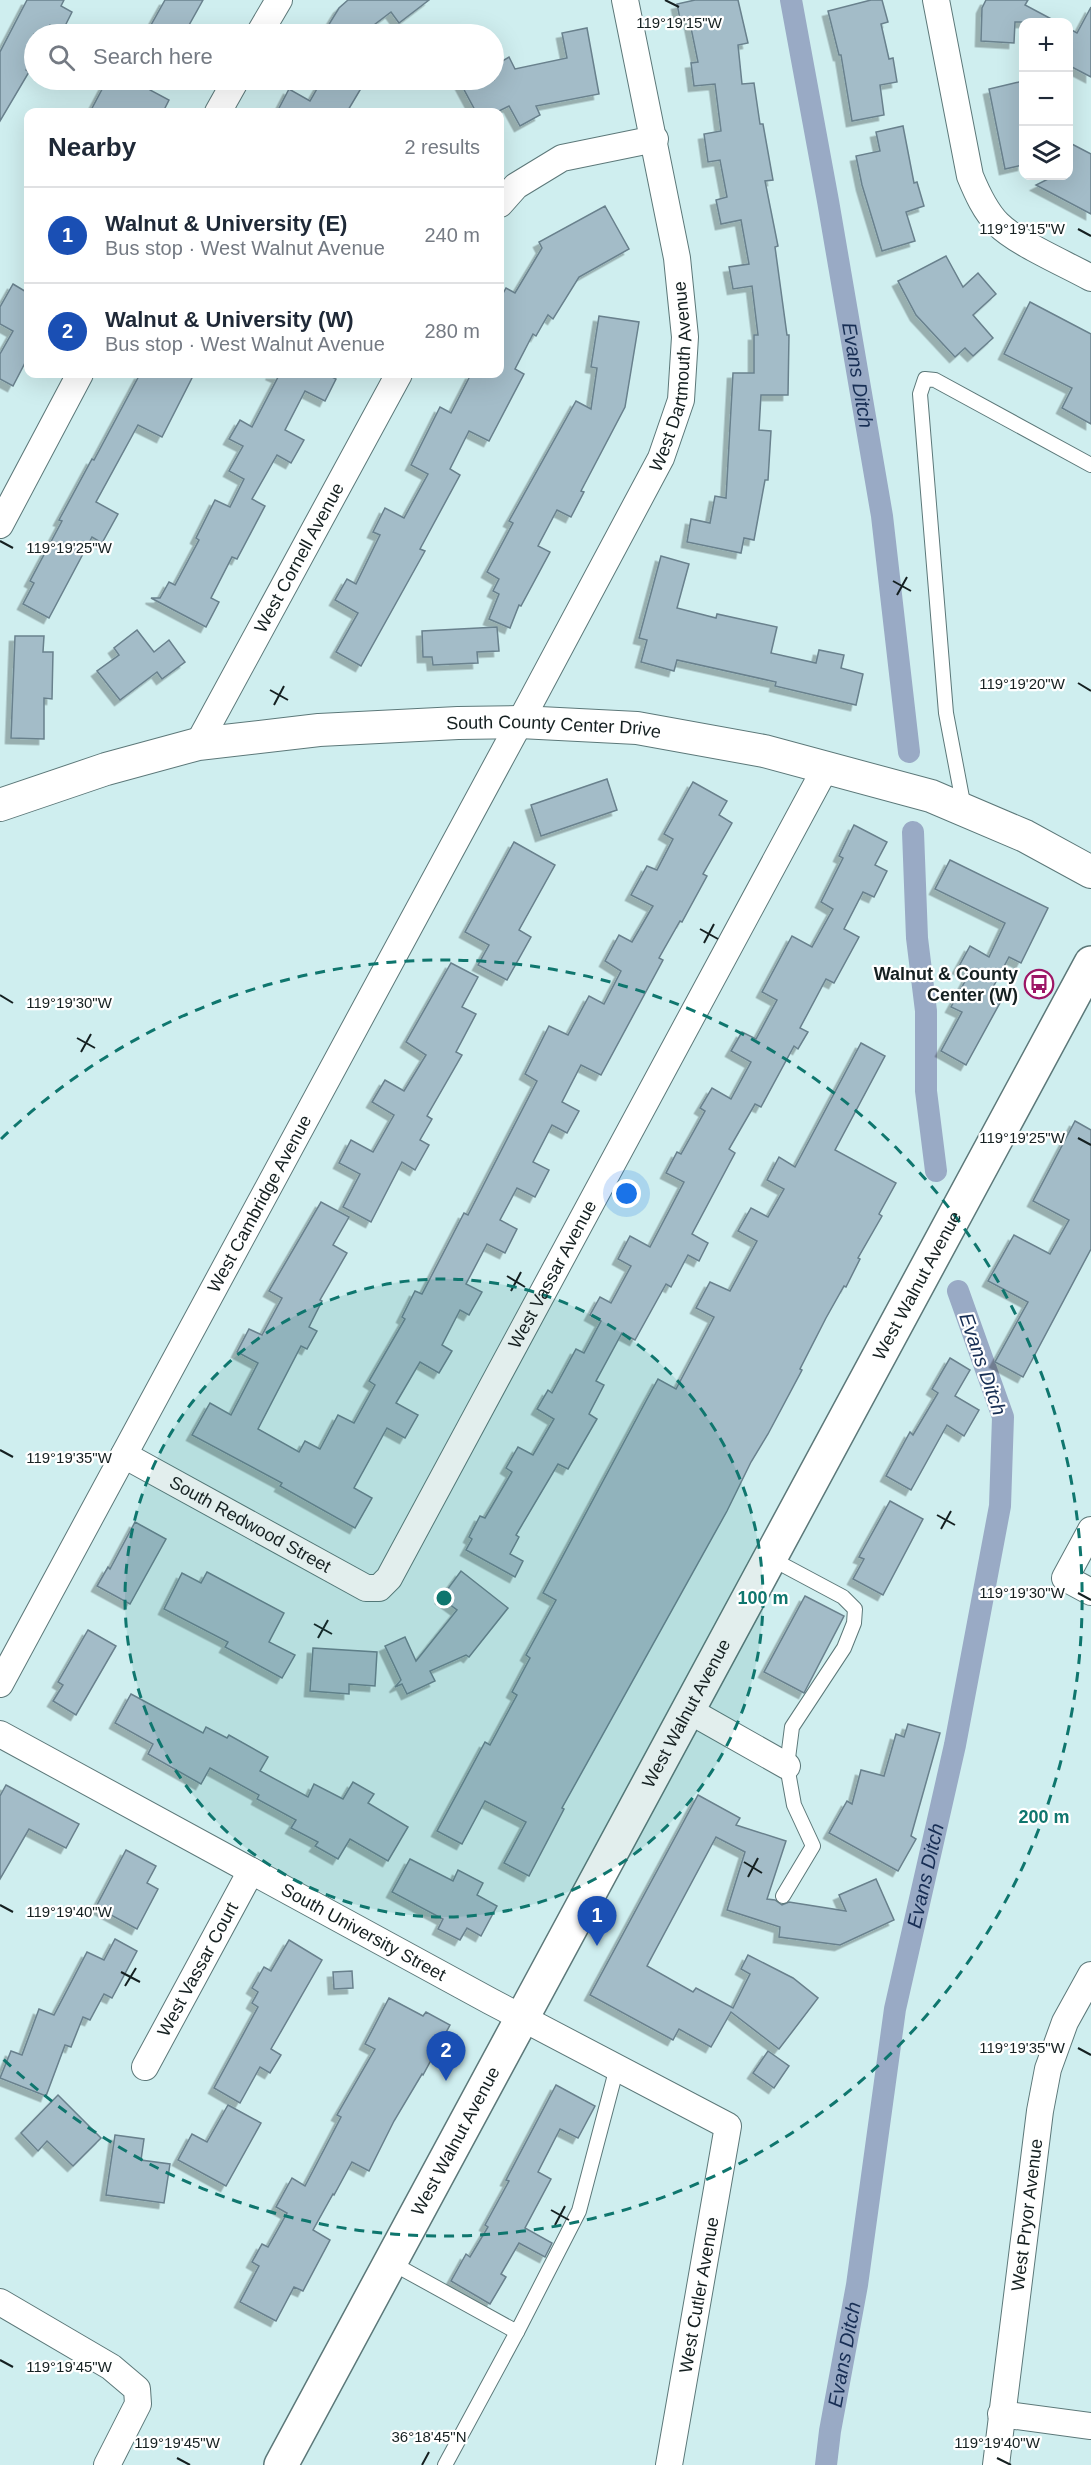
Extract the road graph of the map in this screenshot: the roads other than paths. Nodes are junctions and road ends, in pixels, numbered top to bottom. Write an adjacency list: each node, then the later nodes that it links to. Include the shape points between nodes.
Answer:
1 (279, 0): 4 (street)
2 (626, 0): 7 (street, West Dartmouth Avenue)
3 (936, 0): 9 (street, via 970,176 987,211 1013,235)
4 (265, 24)
5 (230, 90): 6 (street)
6 (220, 108)
7 (655, 139): 8 (street, via 562,158 516,186); 14 (street, West Dartmouth Avenue, via 677,258 685,337 681,400 661,458)
8 (504, 200)
9 (1091, 278)
10 (78, 378): 13 (street)
11 (397, 378): 15 (street, West Cornell Avenue)
12 (1091, 465): 18 (lane, via 935,380 924,379 920,394 946,713)
13 (0, 525)
14 (520, 722): 15 (street, South County Center Drive, via 320,730); 16 (street, South County Center Drive, via 637,728 764,751); 21 (street, West Cambridge Avenue)
15 (198, 744): 17 (street, South County Center Drive, via 105,769)
16 (826, 767): 18 (street, South County Center Drive, via 930,796); 24 (street, West Vassar Avenue, via 389,1578)
17 (0, 805)
18 (964, 810): 19 (street, South County Center Drive, via 1025,836)
19 (1091, 872)
20 (1091, 963): 23 (main road, West Walnut Avenue)
21 (124, 1455): 24 (street, South Redwood Street, via 366,1588); 26 (street, West Cambridge Avenue)
22 (1091, 1530): 25 (street, via 1065,1578)
23 (770, 1558): 27 (main road, West Walnut Avenue); 29 (lane, via 843,1598 855,1609 844,1648 792,1727)
24 (379, 1588)
25 (1091, 1592)
26 (0, 1684)
27 (688, 1710): 29 (street); 33 (main road, West Walnut Avenue)
28 (0, 1734): 30 (street, South University Street)
29 (787, 1766): 31 (lane, via 795,1809 813,1846)
30 (251, 1871): 33 (street, South University Street); 34 (street, West Vassar Court)
31 (783, 1896)
32 (1091, 1976): 40 (street, West Pryor Avenue, via 1065,2022 1046,2079)
33 (522, 2019): 35 (street, South University Street); 37 (main road, West Walnut Avenue)
34 (145, 2067)
35 (617, 2067): 36 (street, South University Street); 39 (lane, via 579,2211)
36 (728, 2126): 45 (street, West Cutler Avenue)
37 (390, 2262): 39 (lane); 43 (main road, West Walnut Avenue)
38 (0, 2302): 42 (street, via 111,2367 137,2389 138,2404)
39 (517, 2332): 44 (lane)
40 (1001, 2414): 41 (street); 46 (street, West Pryor Avenue)
41 (1091, 2426)
42 (107, 2465)
43 (281, 2465)
44 (445, 2465)
45 (669, 2465)
46 (996, 2465)

